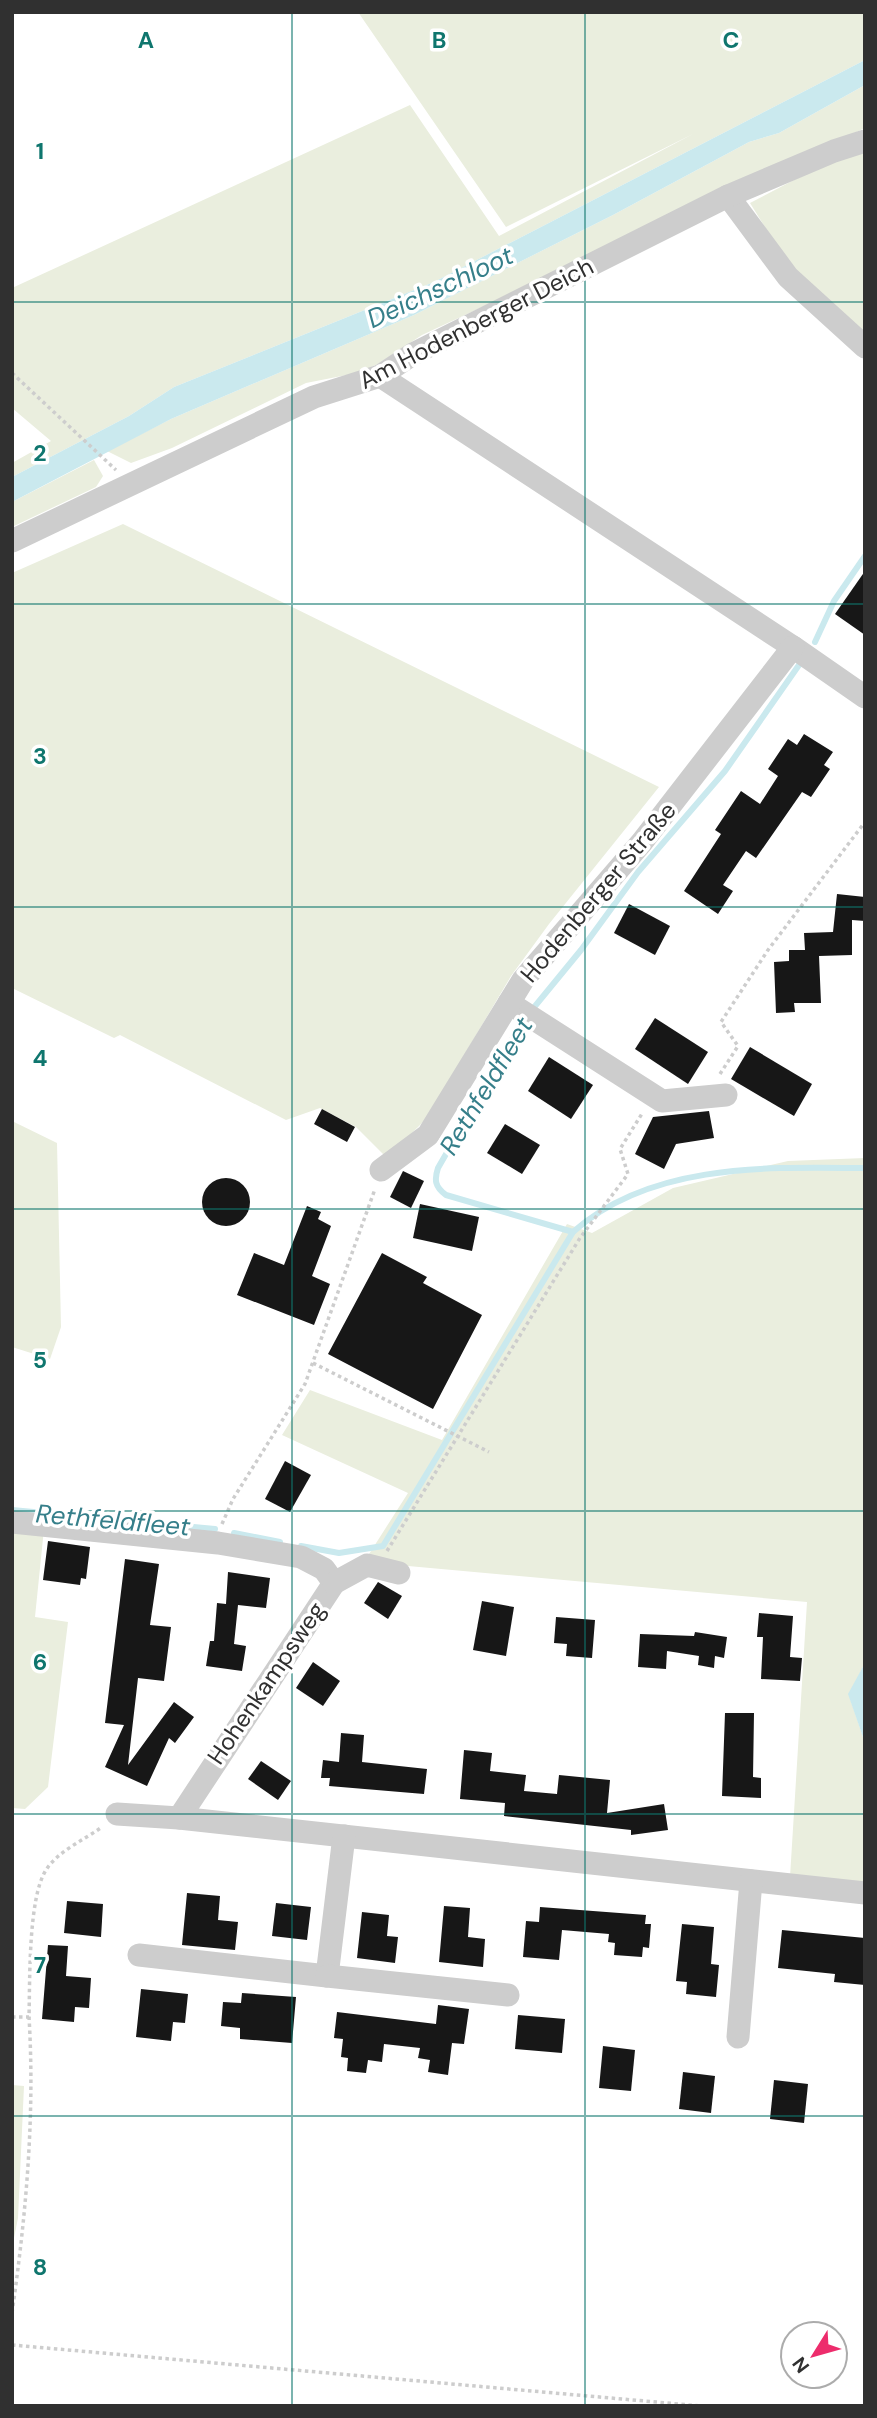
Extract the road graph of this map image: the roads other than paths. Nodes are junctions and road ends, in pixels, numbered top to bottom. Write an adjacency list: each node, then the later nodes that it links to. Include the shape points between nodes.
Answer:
1 (865, 141): 2 (street, Am Hodenberger Deich)
2 (729, 196): 3 (street, via 788,277); 4 (street, Am Hodenberger Deich, via 414,354)
3 (865, 347)
4 (380, 376): 5 (street, Am Hodenberger Deich, via 314,397); 6 (street)
5 (12, 541)
6 (793, 647): 7 (street); 8 (street, Hodenberger Straße, via 720,745 523,980)
7 (865, 697)
8 (509, 1003): 9 (street, via 662,1101); 10 (street, Hodenberger Straße, via 428,1135)
9 (716, 1096)
10 (381, 1170)
11 (12, 1521): 13 (street, Hohenkampsweg, via 218,1543 301,1557 324,1569)
12 (399, 1573): 13 (street, via 368,1565)
13 (334, 1583): 15 (street, Hohenkampsweg)
14 (117, 1814): 15 (street)
15 (178, 1818): 16 (street)
16 (344, 1836): 17 (street); 20 (street)
17 (751, 1881): 18 (street); 22 (street)
18 (865, 1893)
19 (139, 1955): 20 (street)
20 (327, 1976): 21 (street)
21 (508, 1995)
22 (738, 2037)

